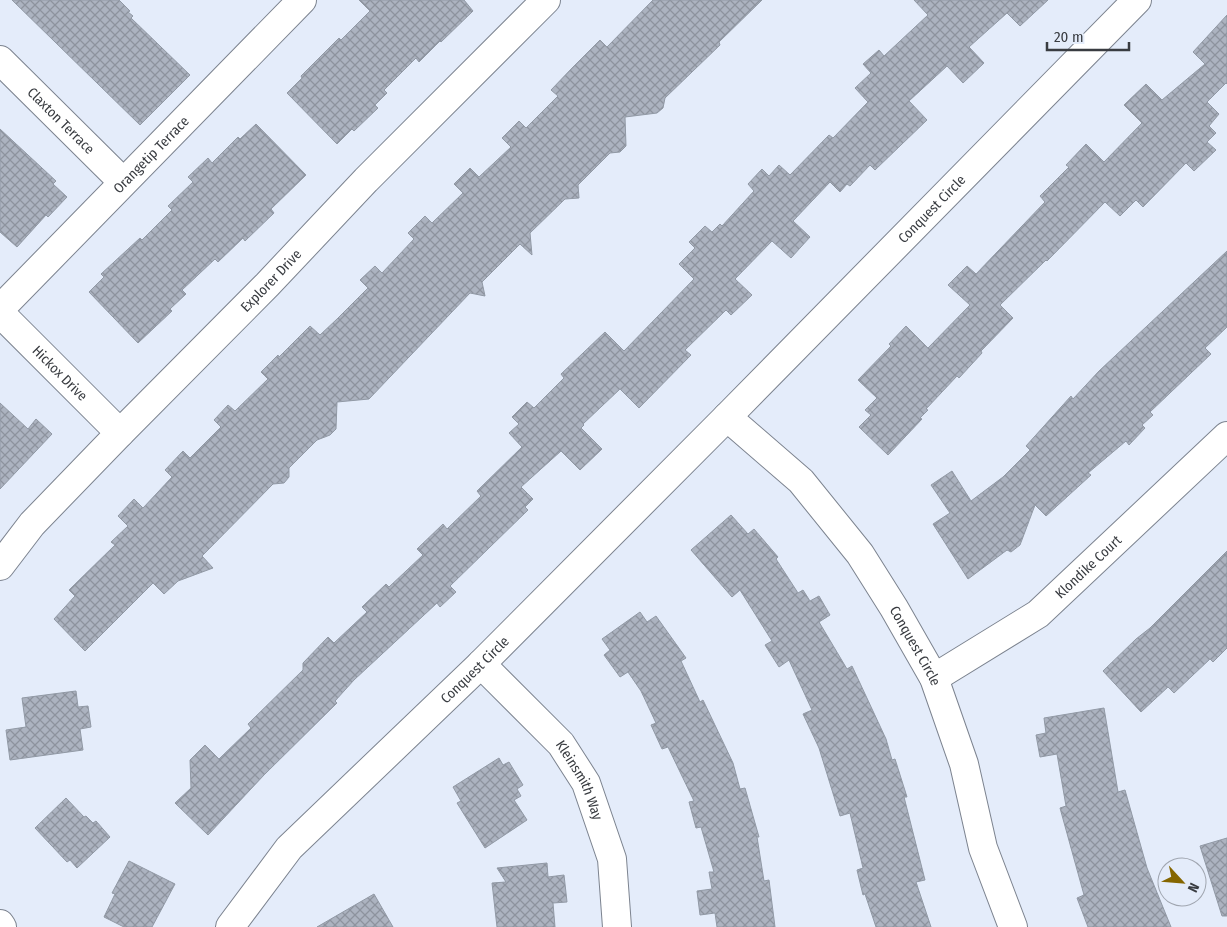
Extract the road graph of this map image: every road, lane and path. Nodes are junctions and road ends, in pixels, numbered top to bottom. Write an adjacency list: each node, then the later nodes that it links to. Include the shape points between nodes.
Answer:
1 (302, 0): 5 (street, Orangetip Terrace)
2 (546, 0): 9 (street, Explorer Drive)
3 (1137, 0): 8 (street, Conquest Circle)
4 (0, 60): 5 (street, Claxton Terrace)
5 (123, 182): 6 (street, Orangetip Terrace)
6 (0, 309)
7 (0, 313): 9 (street, Hickox Drive)
8 (727, 417): 12 (street, Conquest Circle); 13 (street, Conquest Circle, via 801,481 860,554)
9 (120, 433): 11 (street, Explorer Drive, via 32,524)
10 (1227, 436): 13 (street, Klondike Court, via 1038,614)
11 (0, 566)
12 (481, 664): 14 (street, Conquest Circle, via 289,848); 15 (street, Kleinsmith Way, via 561,744 586,783 612,859)
13 (934, 678): 16 (street, Conquest Circle, via 964,764 983,848)
14 (230, 927)
15 (617, 927)
16 (1013, 927)

